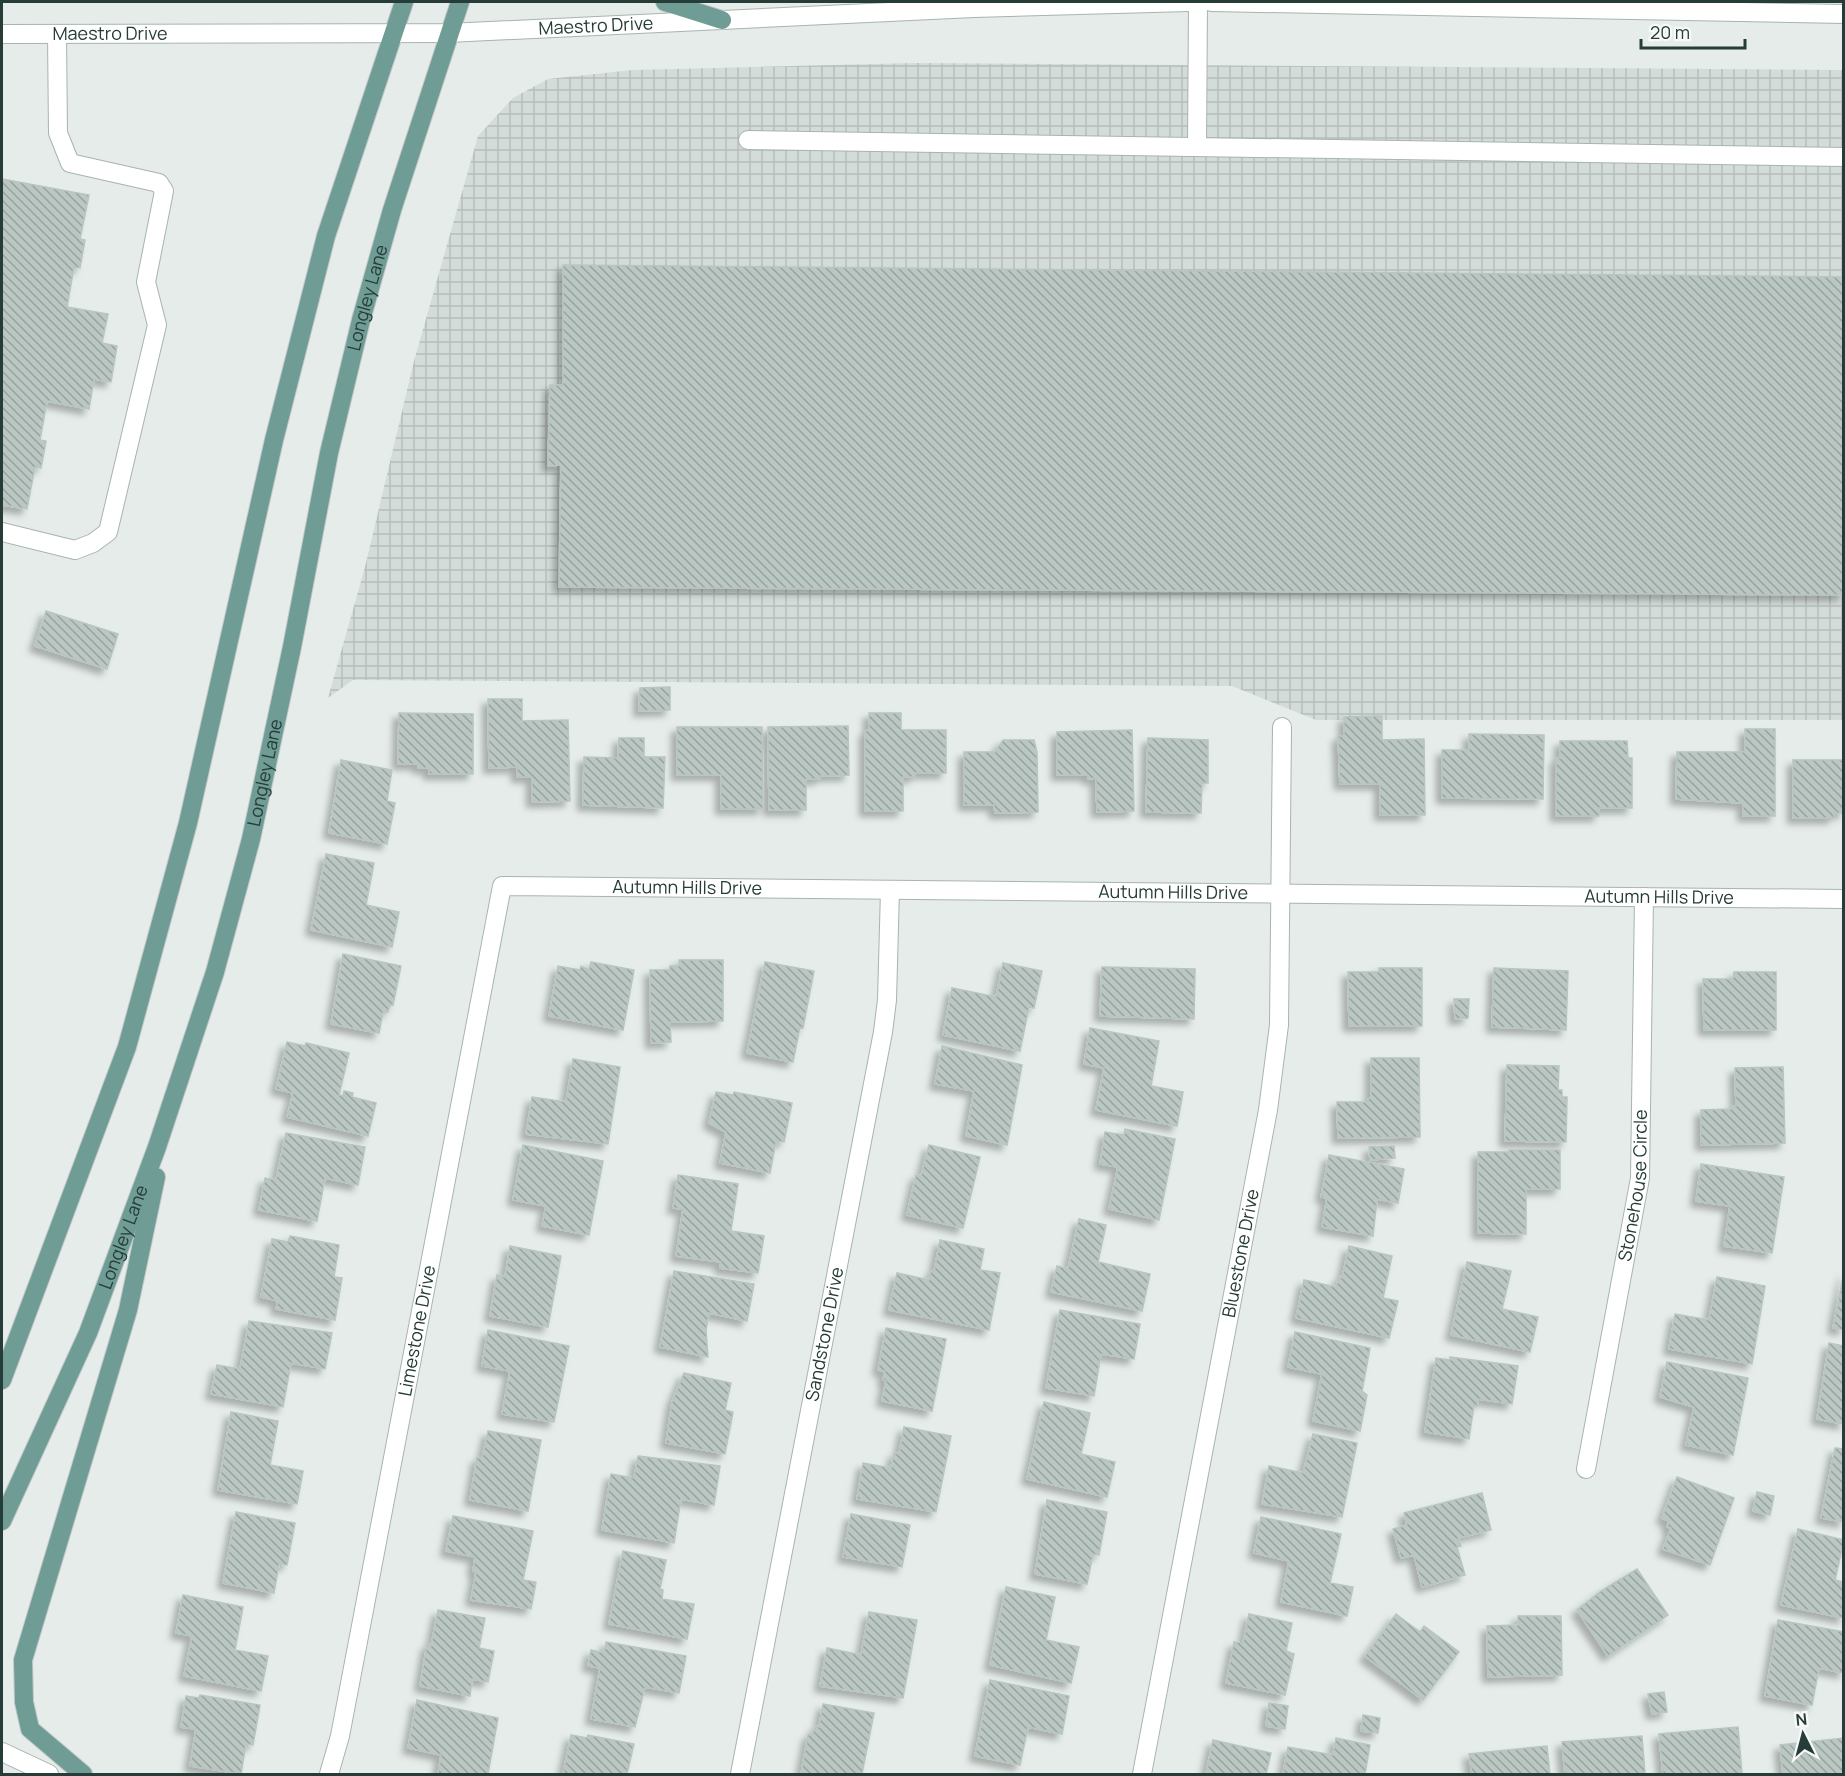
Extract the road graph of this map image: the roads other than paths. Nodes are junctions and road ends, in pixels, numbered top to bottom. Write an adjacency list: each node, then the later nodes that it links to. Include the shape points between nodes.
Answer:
1 (404, 2): 12 (main road)
2 (460, 2): 9 (main road, Longley Lane)
3 (665, 2): 8 (main road)
4 (1189, 2): 8 (street, Maestro Drive)
5 (1198, 2): 14 (street)
6 (1211, 2): 7 (street)
7 (1844, 15)
8 (722, 20): 9 (street, Maestro Drive)
9 (448, 33): 12 (street, Maestro Drive); 23 (main road, Longley Lane, via 361,320 329,453 251,839 215,972)
10 (2, 34): 11 (street, Maestro Drive)
11 (57, 34): 12 (street, Maestro Drive); 16 (street, via 58,133 70,163 159,183 164,191 146,282 157,325 108,531 75,550)
12 (392, 35): 24 (main road, via 326,236 274,440 188,823 127,1047)
13 (748, 140): 14 (street)
14 (1197, 146): 15 (street)
15 (1844, 157)
16 (2, 532)
17 (1282, 727): 20 (street, Bluestone Drive)
18 (502, 886): 19 (street, Autumn Hills Drive); 30 (street, Limestone Drive, via 340,1737)
19 (890, 890): 20 (street, Autumn Hills Drive); 31 (street, Sandstone Drive, via 888,999 883,1032)
20 (1282, 894): 21 (street, Autumn Hills Drive); 32 (street, Bluestone Drive, via 1279,1025 1268,1110)
21 (1644, 897): 22 (street, Autumn Hills Drive); 25 (street, Stonehouse Circle, via 1640,1178)
22 (1844, 899)
23 (171, 1103): 26 (main road, Longley Lane, via 88,1333); 29 (main road, via 128,1310 23,1660 24,1702 30,1729)
24 (2, 1379)
25 (1586, 1469)
26 (2, 1521)
27 (2, 1752): 28 (street)
28 (49, 1774)
29 (83, 1774)
30 (329, 1774)
31 (740, 1774)
32 (1142, 1774)

